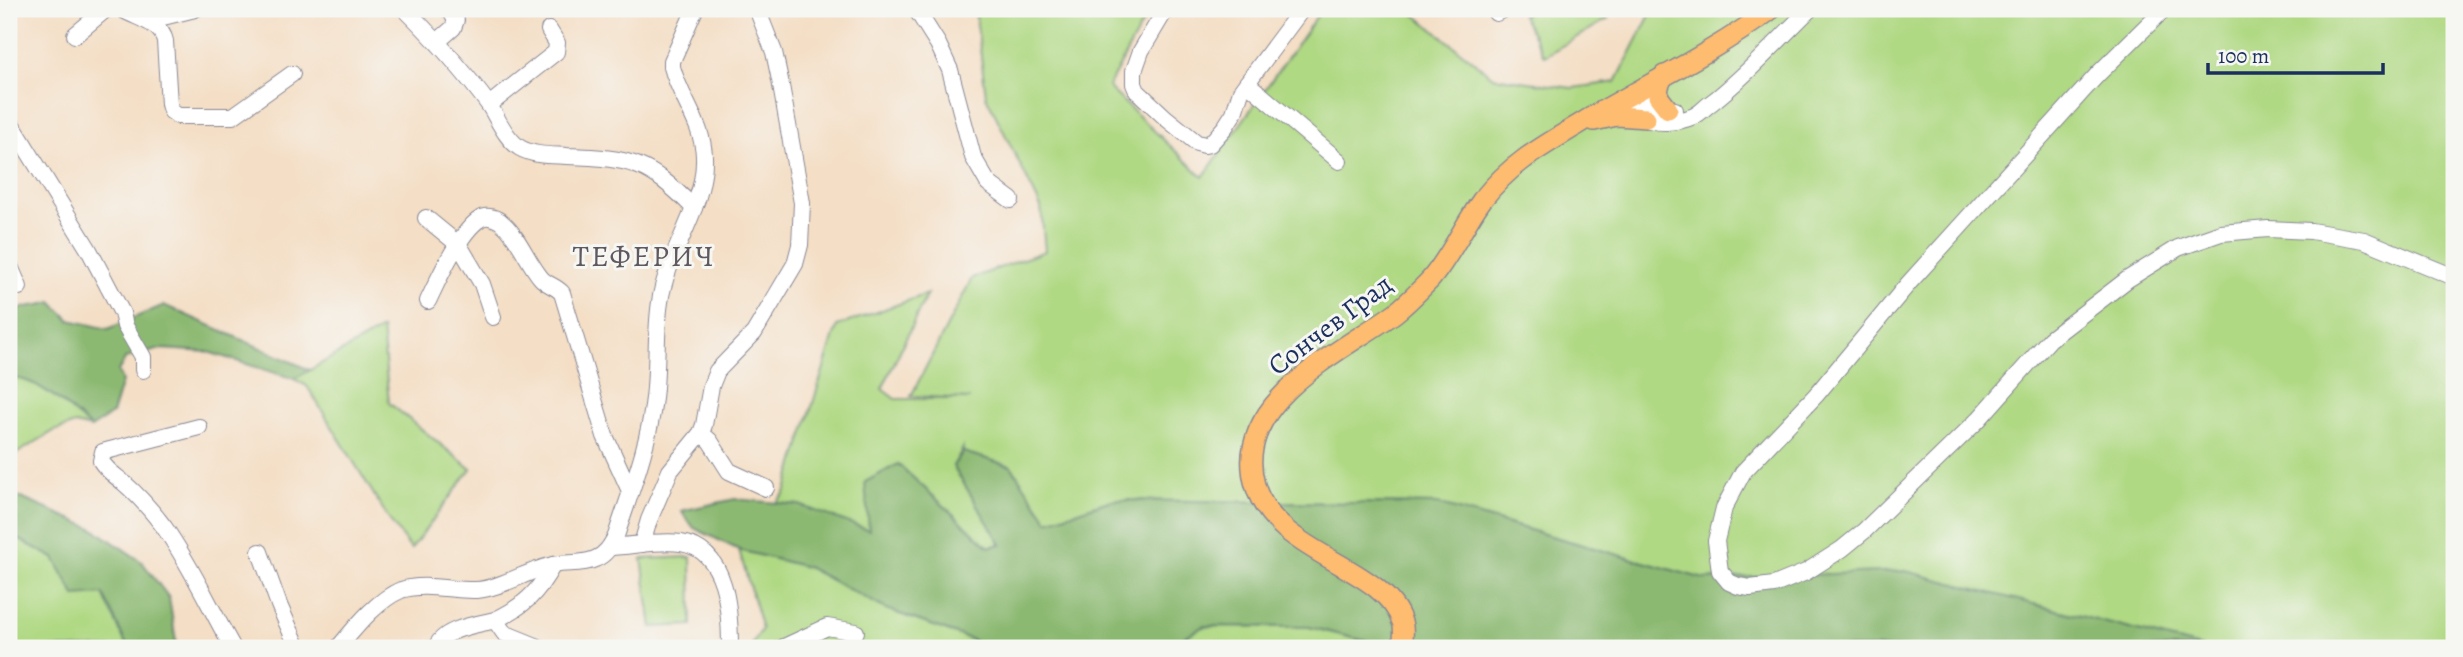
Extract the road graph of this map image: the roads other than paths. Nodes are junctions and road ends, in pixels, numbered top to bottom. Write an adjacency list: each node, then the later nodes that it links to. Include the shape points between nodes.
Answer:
1 (106, 9): 16 (street)
2 (122, 9): 14 (street)
3 (195, 9): 14 (street)
4 (405, 9): 17 (street)
5 (449, 9): 17 (street, via 456,20)
6 (695, 9): 30 (street, via 672,61 702,139 701,191)
7 (757, 9): 40 (street, via 780,80 802,203 800,245 795,264 754,333 717,371)
8 (916, 9): 29 (street, via 950,70 973,157 988,183)
9 (1166, 9): 20 (street, via 1134,71 1134,84 1150,104 1197,143 1210,144 1234,113)
10 (1302, 9): 20 (street)
11 (1772, 9): 19 (main road)
12 (1810, 9): 23 (street)
13 (2164, 9): 34 (street, via 2090,82 1743,472 1724,508 1716,541 1720,571 1729,582 1750,588 1774,585 1842,549 1979,419 2050,339 2128,279 2178,248 2221,233 2311,231 2364,240)
14 (144, 21): 18 (street, via 160,28 164,36 169,104 178,116 233,116)
15 (549, 30): 22 (street, via 557,43 556,52)
16 (75, 35)
17 (437, 42): 22 (street)
18 (292, 74)
19 (1664, 75): 21 (main road, Сончев Град); 24 (main road, via 1658,96)
20 (1247, 83): 28 (street)
21 (1633, 92): 24 (street, via 1647,103); 25 (street, via 1632,106); 27 (main road, Сончев Град)
22 (489, 105): 30 (street, via 519,147 533,153 614,158 644,167)
23 (1707, 105): 24 (street); 25 (street, via 1686,119)
24 (1668, 109)
25 (1646, 118): 27 (main road, via 1617,116)
26 (9, 120): 38 (street, via 89,250 140,350)
27 (1580, 124): 56 (main road, Сончев Град, via 1507,173 1481,201 1432,278 1397,311 1290,387 1256,436 1253,476 1262,505 1280,526 1380,591 1402,622)
28 (1339, 161)
29 (1011, 200)
30 (694, 208): 42 (street, via 659,302 653,408)
31 (426, 218): 32 (street)
32 (459, 245): 36 (street); 37 (street, via 482,284); 42 (street, via 480,218 492,217 510,232 539,275 562,293 605,436)
33 (9, 264): 35 (street)
34 (2454, 277)
35 (19, 287)
36 (428, 301)
37 (493, 317)
38 (143, 370)
39 (199, 427): 49 (street, via 103,452 101,461 163,527)
40 (701, 433): 41 (street, via 729,471); 43 (street, via 670,471)
41 (766, 488)
42 (630, 491): 44 (street)
43 (642, 544): 44 (street); 54 (street, via 685,544 713,561 727,603)
44 (610, 547): 46 (street, via 596,559)
45 (260, 552): 50 (street)
46 (553, 565): 47 (street, via 531,598); 51 (street, via 480,590 413,587 399,591)
47 (495, 620): 52 (street, via 450,633); 53 (street, via 504,633)
48 (856, 632): 55 (street, via 827,627)
49 (233, 648)
50 (298, 648)
51 (338, 648)
52 (436, 648)
53 (541, 648)
54 (730, 648)
55 (782, 648)
56 (1402, 648)

